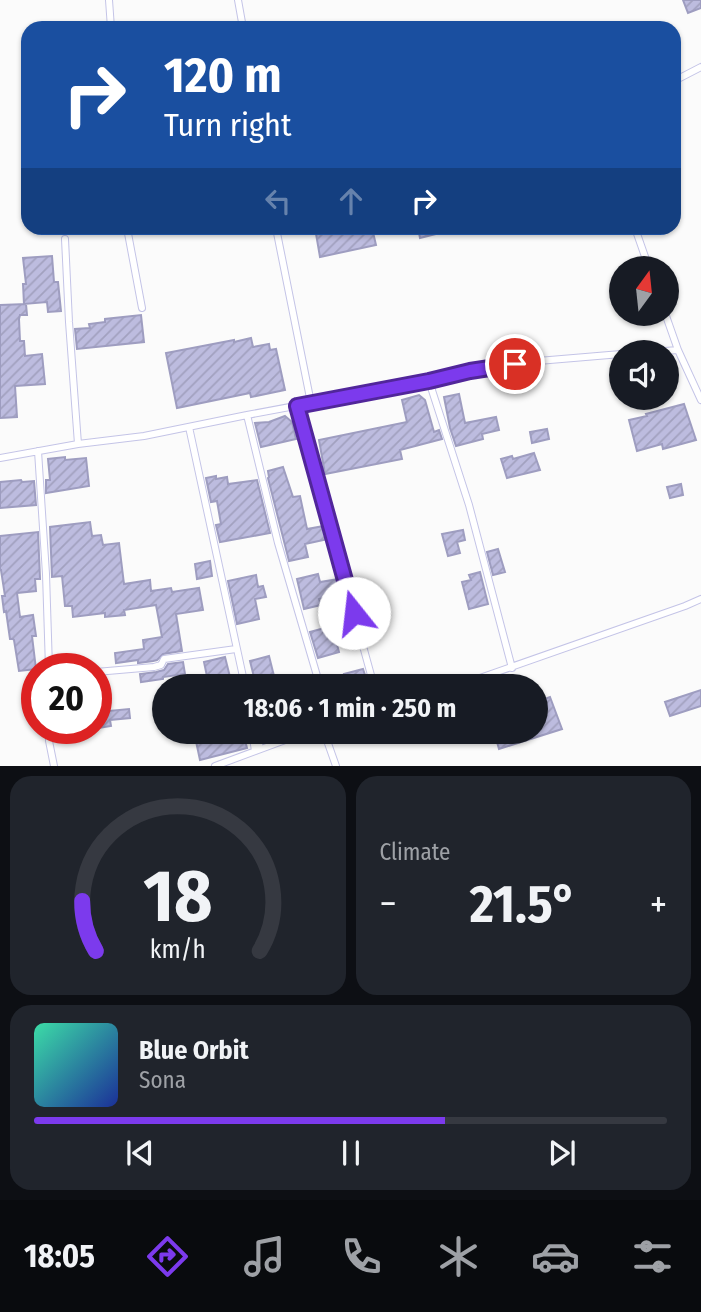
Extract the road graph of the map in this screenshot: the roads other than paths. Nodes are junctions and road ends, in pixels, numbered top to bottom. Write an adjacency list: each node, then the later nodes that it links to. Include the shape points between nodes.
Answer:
1 (109, 0): 3 (lane)
2 (238, 0): 4 (lane)
3 (110, 21)
4 (242, 21)
5 (701, 66): 6 (lane)
6 (681, 77)
7 (128, 235): 12 (lane)
8 (277, 235): 17 (lane)
9 (637, 235): 11 (lane)
10 (65, 239): 21 (lane)
11 (645, 256)
12 (142, 307)
13 (679, 352): 16 (lane)
14 (609, 355): 15 (lane, via 538,361)
15 (429, 381): 17 (lane); 27 (lane, via 469,505)
16 (701, 400)
17 (311, 403): 18 (lane)
18 (297, 406): 19 (lane); 31 (lane)
19 (247, 415): 20 (lane); 30 (lane)
20 (189, 428): 21 (lane); 25 (lane)
21 (78, 444): 22 (lane)
22 (38, 451): 23 (lane); 26 (lane)
23 (0, 458)
24 (701, 598): 27 (lane)
25 (236, 649): 28 (lane, via 164,659 154,667); 29 (lane)
26 (49, 653)
27 (512, 668): 32 (lane)
28 (112, 671)
29 (242, 674)
30 (316, 674)
31 (371, 674)
32 (494, 674)
33 (50, 744): 38 (lane)
34 (257, 744): 37 (lane)
35 (274, 744): 37 (lane)
36 (328, 744): 40 (lane)
37 (258, 750): 39 (lane)
38 (54, 766)
39 (217, 766)
40 (335, 766)

